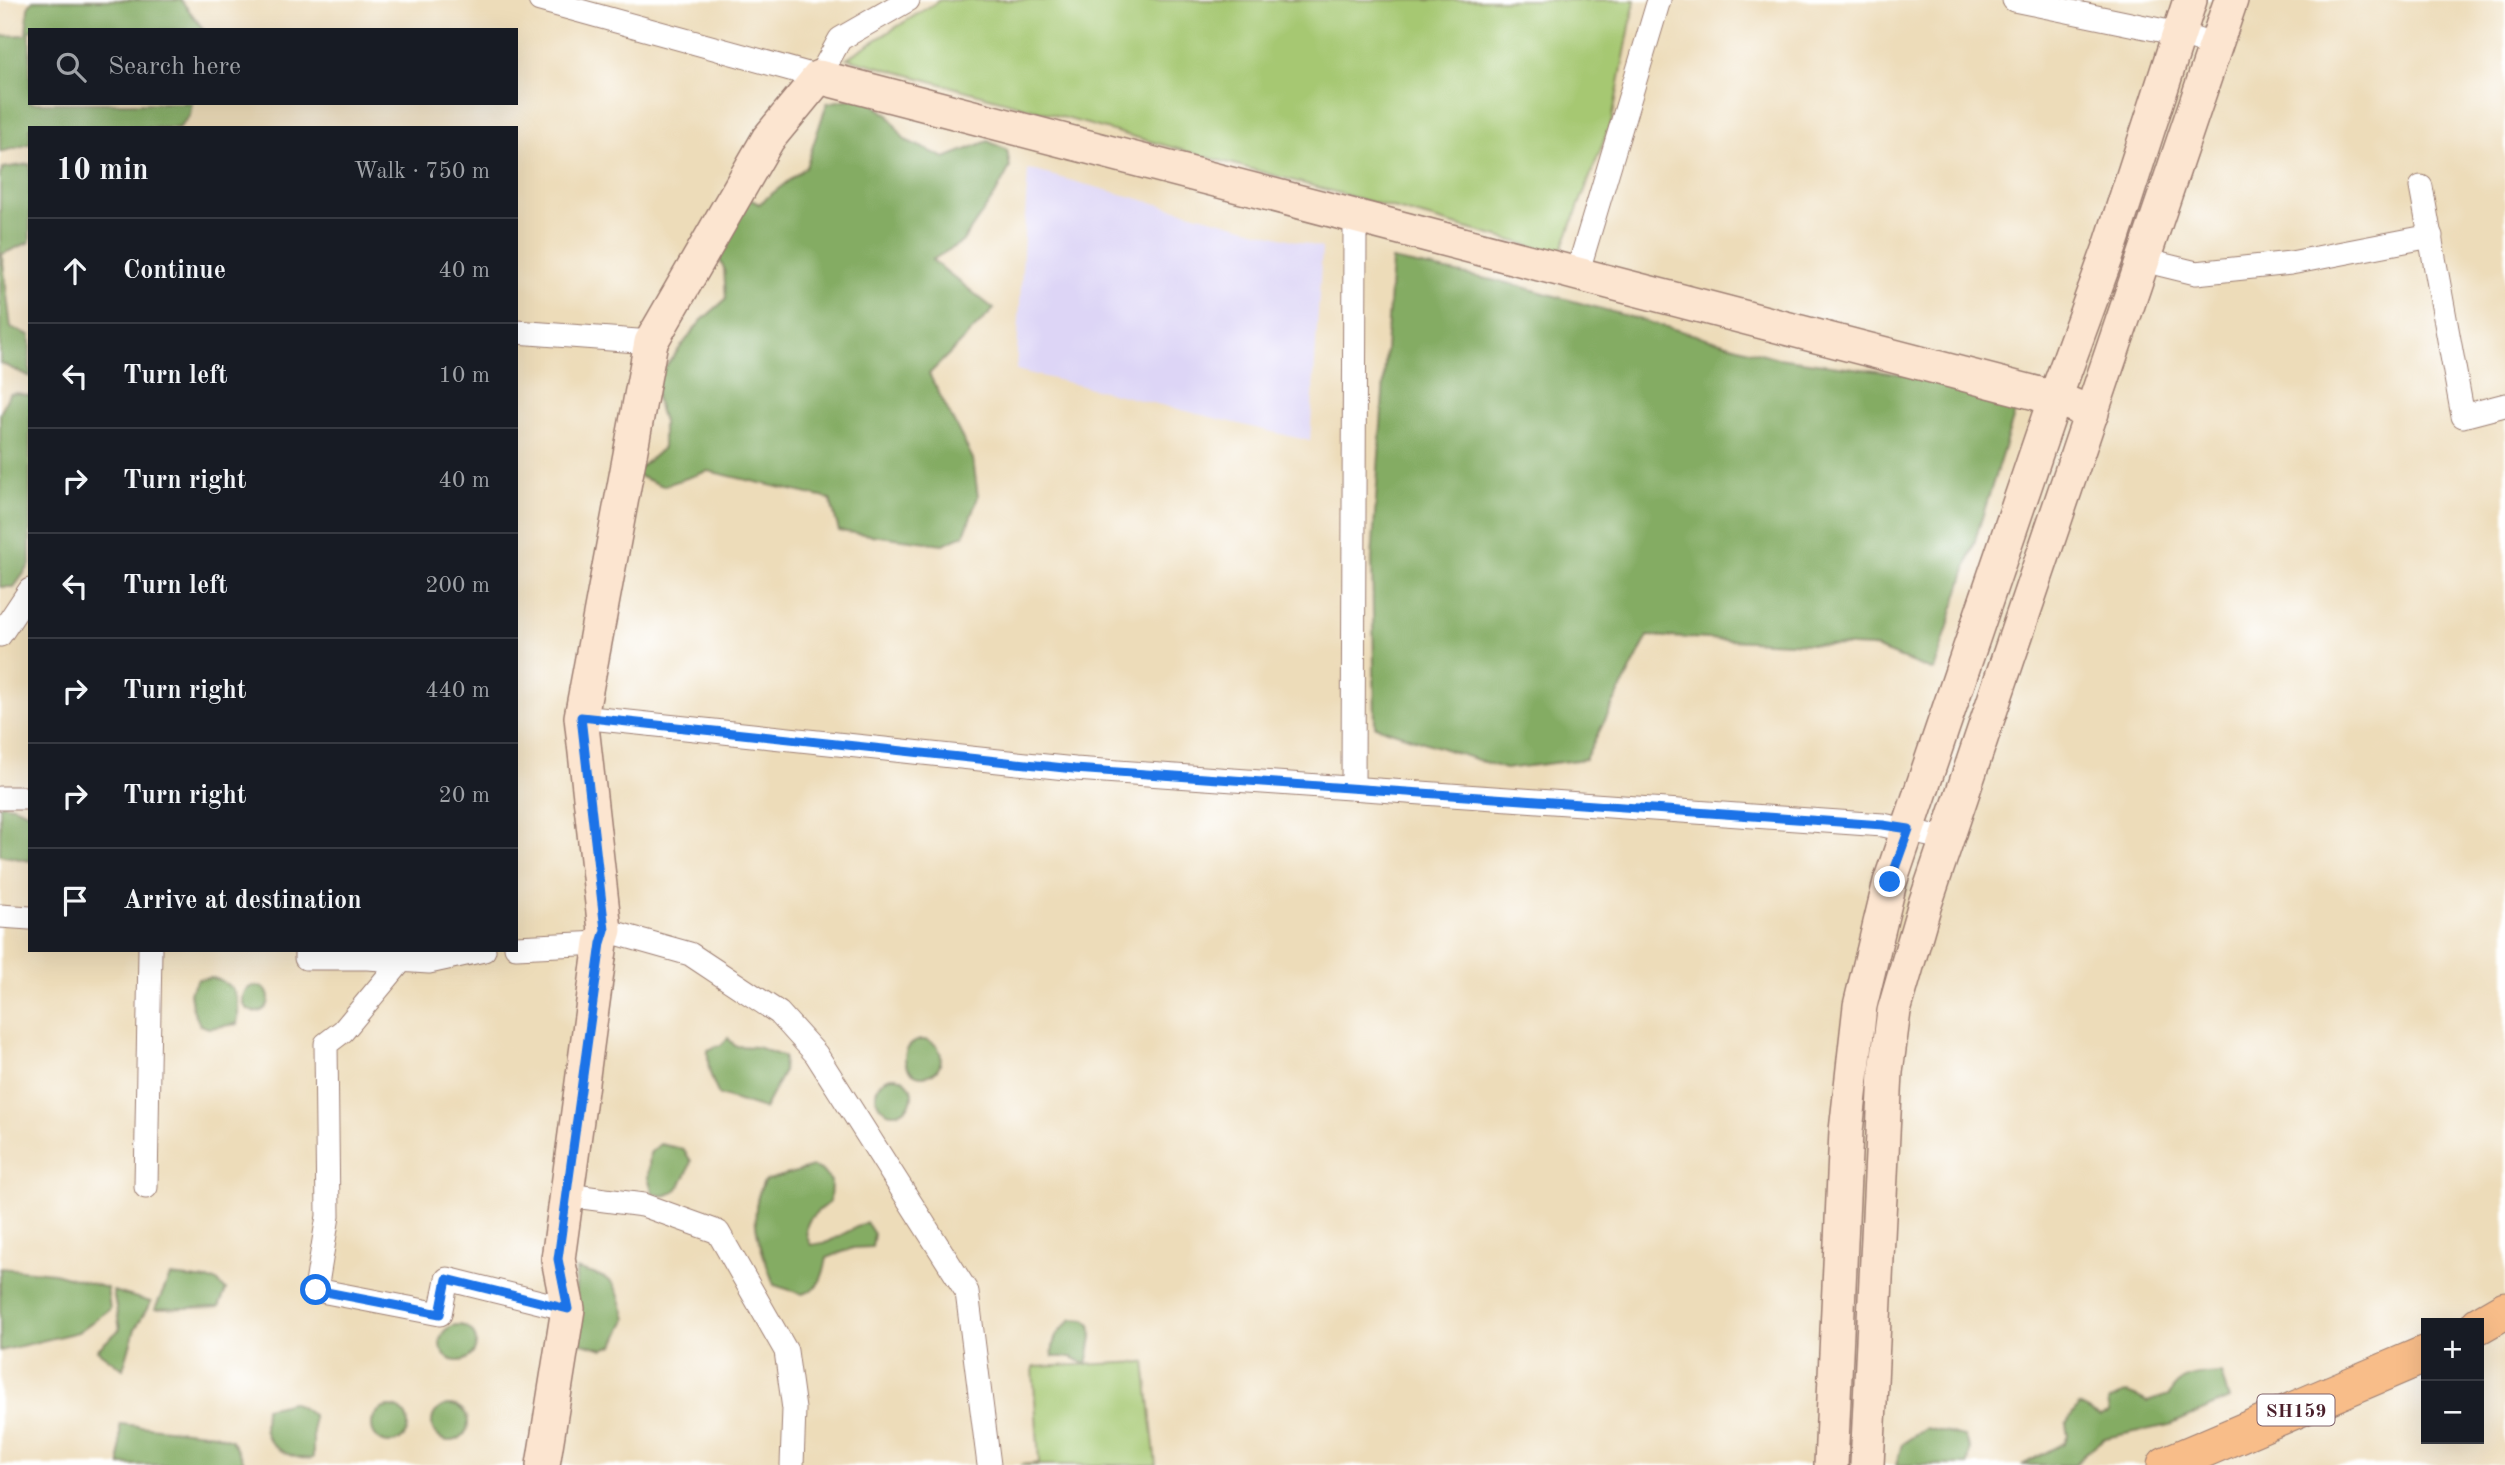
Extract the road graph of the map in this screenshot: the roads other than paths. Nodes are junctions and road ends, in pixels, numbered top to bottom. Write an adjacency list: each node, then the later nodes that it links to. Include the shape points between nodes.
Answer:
1 (540, 0): 9 (street)
2 (908, 0): 9 (street, via 840,39)
3 (1659, 0): 14 (street)
4 (2014, 0): 7 (street)
5 (2190, 0): 7 (main road)
6 (2231, 0): 8 (main road)
7 (2179, 34): 8 (street); 17 (main road, via 2110,247)
8 (2215, 46): 13 (main road)
9 (819, 77): 14 (main road); 16 (main road, via 768,139)
10 (2421, 187): 12 (street)
11 (1354, 229): 23 (street)
12 (2431, 236): 13 (street, via 2291,263 2196,272); 18 (street, via 2463,416)
13 (2143, 260): 19 (main road)
14 (1577, 274): 17 (main road)
15 (518, 332): 16 (street)
16 (651, 342): 22 (main road)
17 (2054, 398): 19 (main road); 26 (main road)
18 (2505, 405)
19 (2092, 413): 27 (main road)
20 (28, 593): 21 (street)
21 (0, 635)
22 (581, 717): 23 (street, via 1074,769); 30 (main road)
23 (1353, 788): 26 (street)
24 (0, 798): 25 (street)
25 (28, 798)
26 (1909, 829): 27 (street); 36 (main road, via 1890,882)
27 (1947, 839): 37 (main road)
28 (0, 916): 29 (street)
29 (28, 918)
30 (603, 937): 31 (street); 39 (main road); 46 (street, via 690,954 779,1013 816,1054 967,1292)
31 (518, 947)
32 (150, 952): 38 (street)
33 (306, 952): 35 (street, via 306,958)
34 (475, 952): 35 (street, via 429,962)
35 (402, 960): 40 (street, via 343,1031 326,1044 328,1216 316,1290 440,1314 447,1279)
36 (1860, 1006): 37 (main road); 47 (main road, via 1846,1131)
37 (1894, 1010): 48 (main road, via 1886,1072)
38 (146, 1187)
39 (567, 1195): 40 (main road, via 558,1259); 45 (street, via 643,1205 718,1232 786,1351 794,1409)
40 (568, 1309): 44 (main road)
41 (2505, 1310): 42 (main road)
42 (2484, 1322)
43 (2421, 1356): 49 (main road, SH159)
44 (543, 1465)
45 (792, 1465)
46 (989, 1465)
47 (1831, 1465)
48 (1867, 1465)
49 (2166, 1465)

